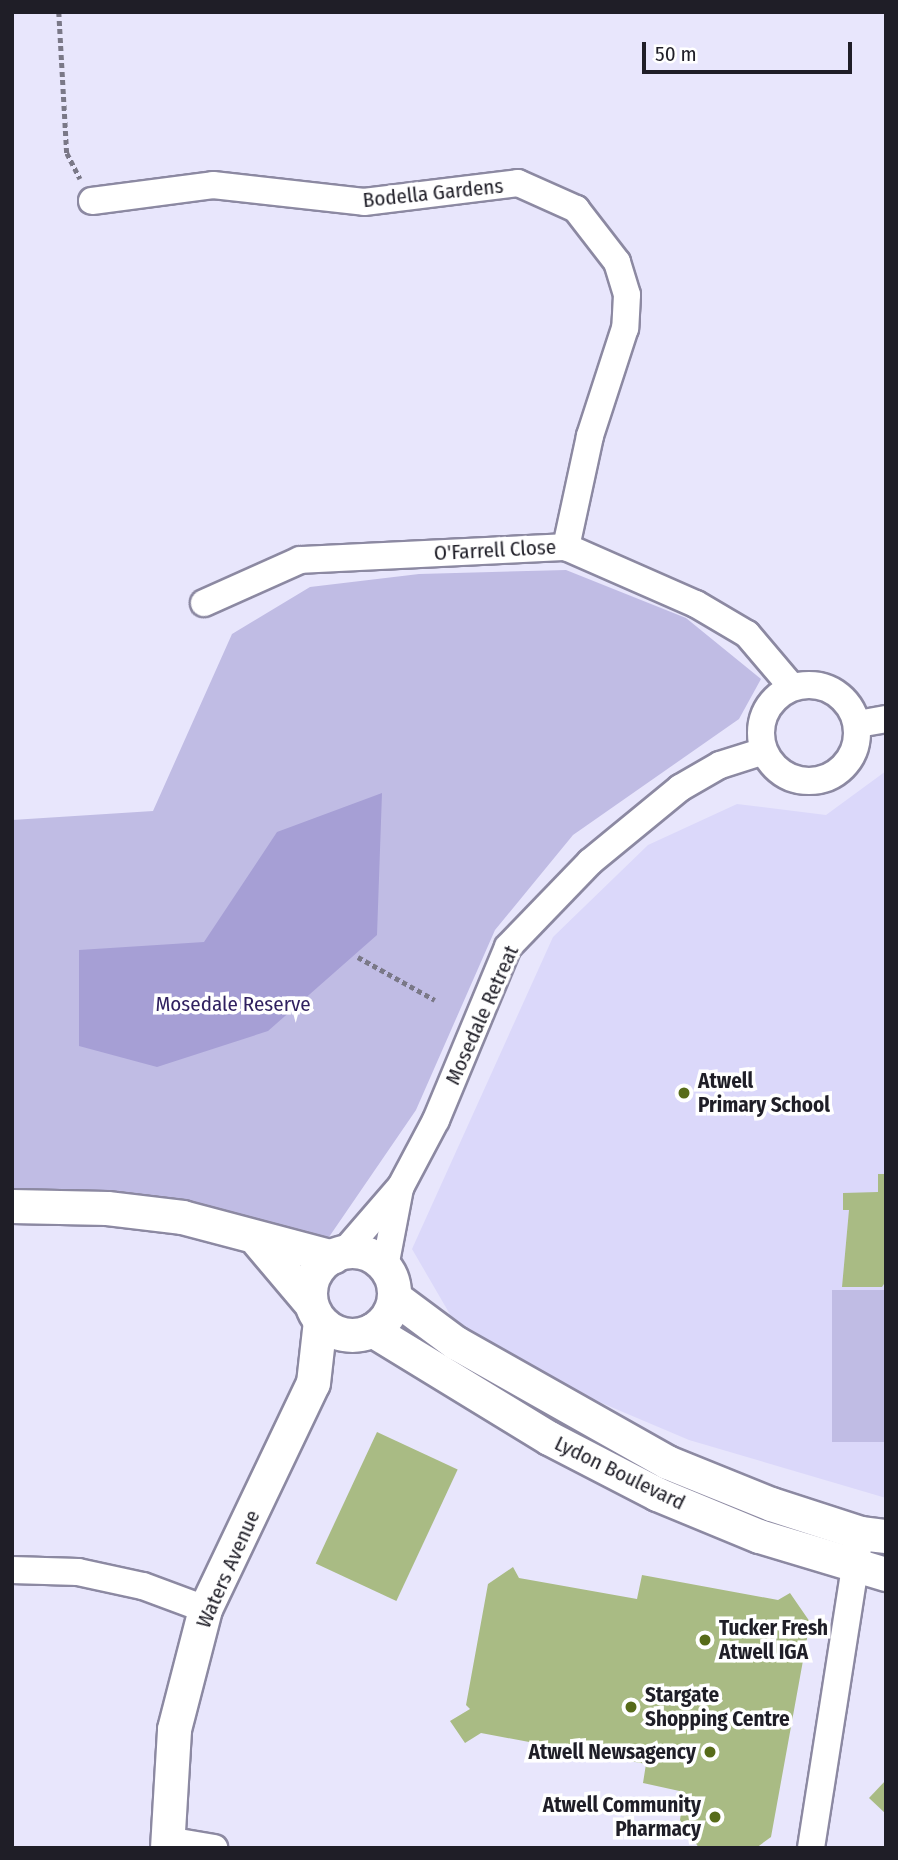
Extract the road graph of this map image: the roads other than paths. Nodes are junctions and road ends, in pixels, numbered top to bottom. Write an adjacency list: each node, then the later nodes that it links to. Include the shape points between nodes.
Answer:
1 (92, 201): 2 (street, Bodella Gardens, via 213,185 364,202 518,183 576,209 617,262 627,295 625,328 590,436)
2 (566, 547): 3 (street, O'Farrell Close, via 300,560); 4 (street, O'Farrell Close, via 696,604 747,634)
3 (204, 603)
4 (792, 687): 6 (street, via 816,684 836,692); 7 (street, via 765,712 760,730)
5 (886, 719): 6 (street)
6 (858, 724): 7 (street, via 850,760 821,780 794,779)
7 (764, 751): 8 (street, Mosedale Retreat, via 720,765 680,788 590,862 508,947 436,1121)
8 (401, 1186): 11 (street, Mosedale Retreat); 12 (street, Mosedale Retreat)
9 (12, 1206): 10 (street, Lydon Boulevard, via 107,1208 182,1217)
10 (258, 1241): 11 (street, Lydon Boulevard); 13 (street, Lydon Boulevard)
11 (339, 1254): 12 (street, Lydon Boulevard, via 366,1253); 13 (street, via 315,1273)
12 (390, 1282): 14 (street, via 385,1320); 16 (street, Lydon Boulevard, via 456,1343 667,1462)
13 (316, 1313): 14 (street, Lydon Boulevard, via 337,1333); 15 (street, Waters Avenue)
14 (364, 1333): 15 (street, Waters Avenue); 18 (street, Lydon Boulevard, via 657,1494)
15 (313, 1383): 19 (street, Waters Avenue)
16 (873, 1534): 18 (street)
17 (12, 1570): 19 (street, via 91,1575 143,1586)
18 (871, 1571): 22 (street)
19 (205, 1609): 20 (street, Waters Avenue, via 174,1729)
20 (167, 1844): 21 (street)
21 (214, 1848)
22 (811, 1848)

